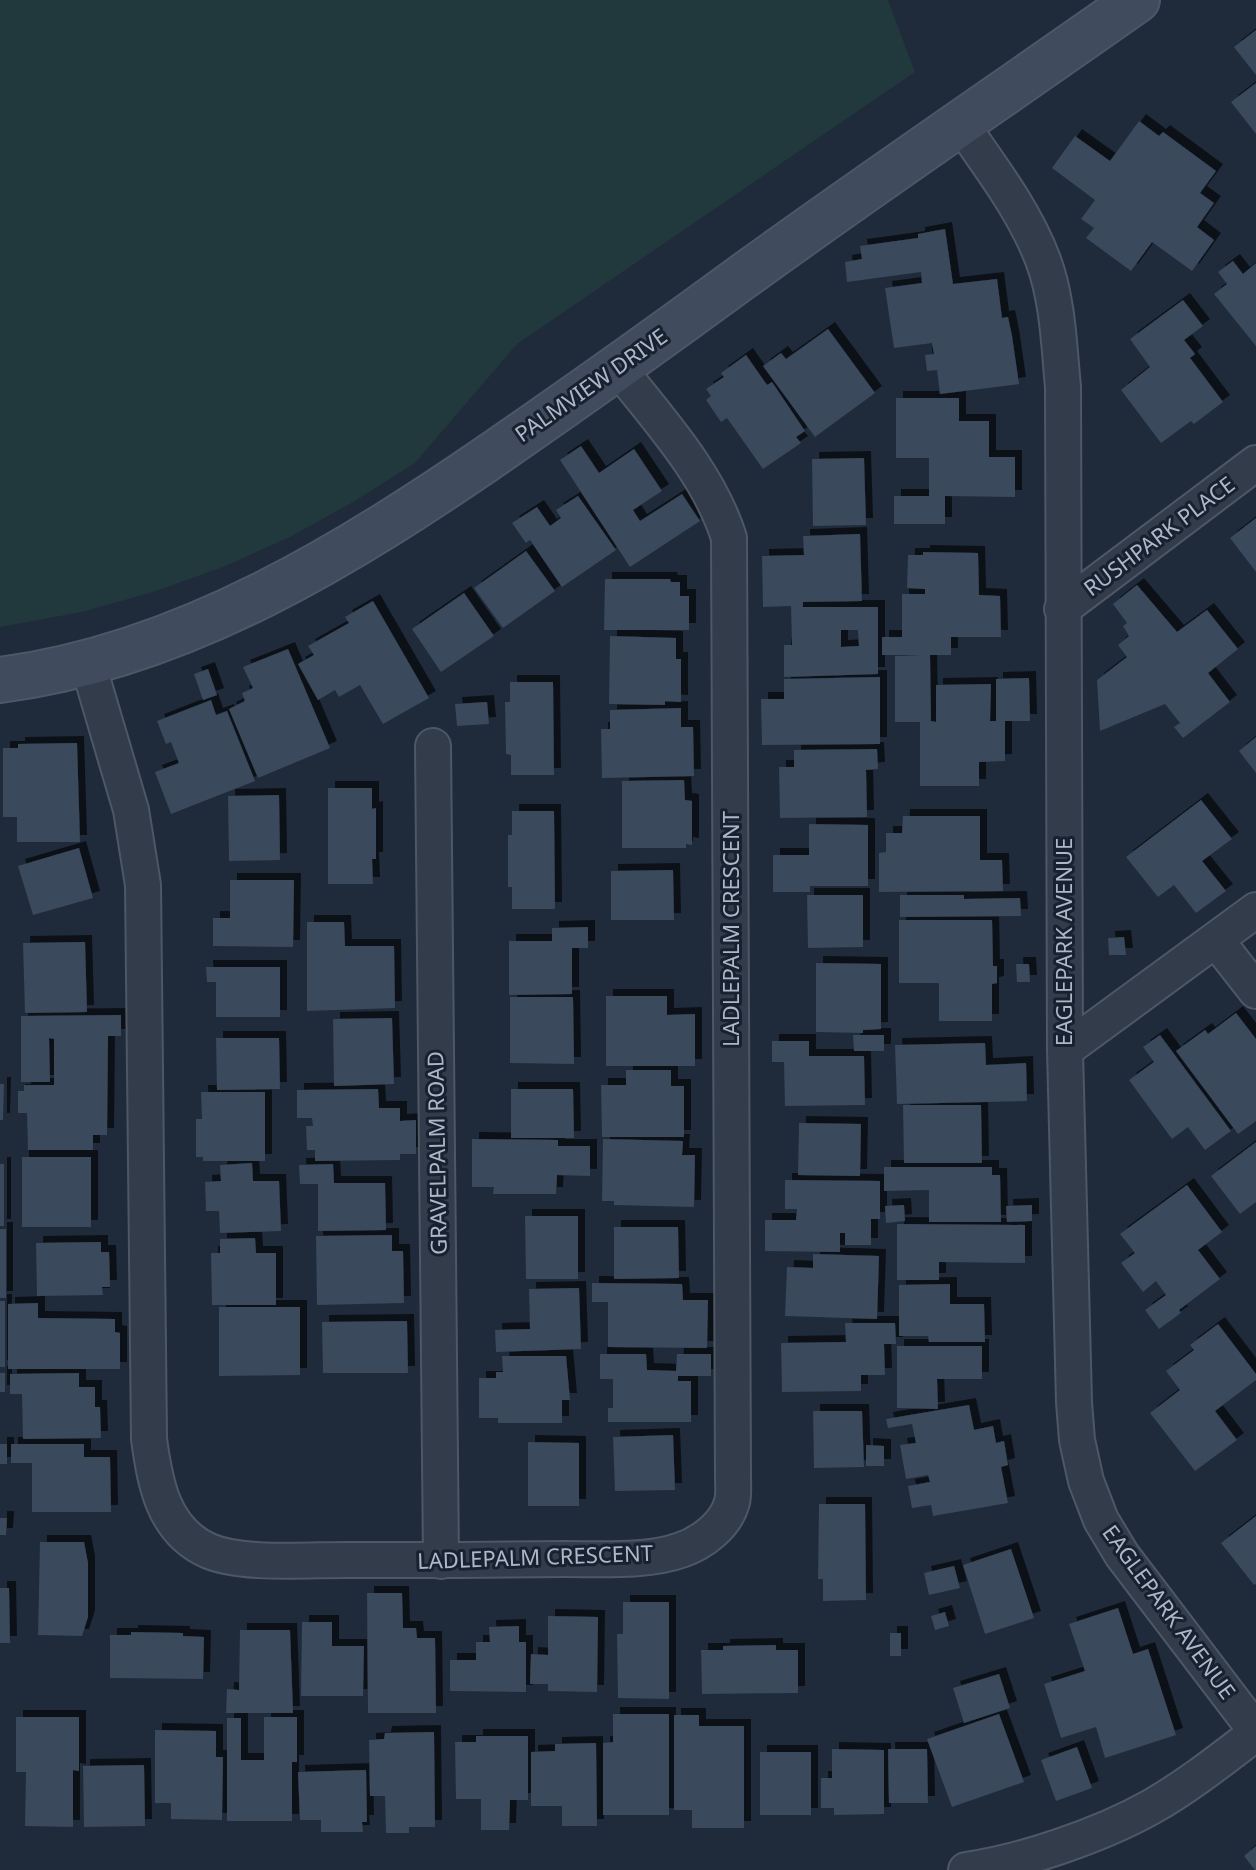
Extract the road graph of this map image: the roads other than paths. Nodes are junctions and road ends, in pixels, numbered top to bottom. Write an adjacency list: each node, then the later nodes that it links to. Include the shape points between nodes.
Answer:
1 (1137, 0): 2 (street, PALMVIEW DRIVE)
2 (961, 124): 3 (street, PALMVIEW DRIVE); 5 (street, EAGLEPARK AVENUE, via 1025,219 1044,263 1056,317 1063,387)
3 (618, 368): 6 (street, PALMVIEW DRIVE, via 399,519 296,578 213,617); 13 (street, LADLEPALM CRESCENT, via 680,447 721,511 729,538 732,1502 708,1536 680,1551 628,1559)
4 (1256, 463): 5 (street, RUSHPARK PLACE)
5 (1062, 609): 12 (street, EAGLEPARK AVENUE)
6 (88, 664): 7 (street, PALMVIEW DRIVE); 13 (street, LADLEPALM CRESCENT, via 131,810 143,885 149,1439 167,1514 208,1551 242,1558)
7 (0, 680)
8 (433, 746): 13 (street, GRAVELPALM ROAD)
9 (1256, 910): 10 (street)
10 (1216, 940): 11 (street); 12 (street)
11 (1256, 991)
12 (1065, 1050): 14 (street, EAGLEPARK AVENUE, via 1074,1402 1086,1481 1122,1555)
13 (441, 1561)
14 (1256, 1732): 15 (street, via 1150,1807)
15 (983, 1869)

